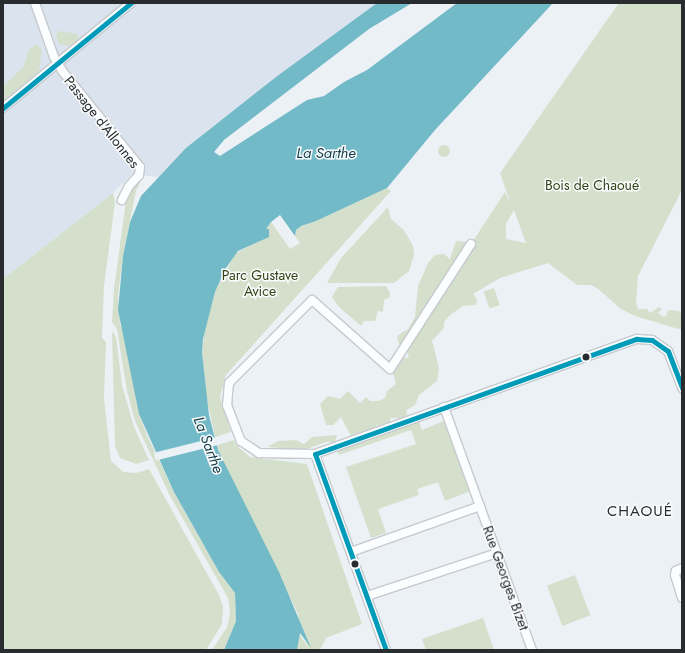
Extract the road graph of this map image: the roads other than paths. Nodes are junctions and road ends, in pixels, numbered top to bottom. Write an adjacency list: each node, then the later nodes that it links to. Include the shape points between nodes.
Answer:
1 (35, 3): 3 (street, Passage d'Allonnes)
2 (131, 3): 3 (street)
3 (58, 64): 4 (street); 5 (street, Passage d'Allonnes, via 140,167 139,176 129,186)
4 (3, 108)
5 (122, 200)
6 (471, 244): 9 (street, via 390,369 312,300 229,383 226,397 241,441 252,450 278,455)
7 (682, 388): 8 (street, via 668,351 656,342 642,339)
8 (444, 407): 9 (street); 10 (street, Rue Georges Bizet)
9 (315, 454): 11 (street)
10 (480, 506): 11 (street); 12 (street, Rue Georges Bizet)
11 (351, 552): 14 (street)
12 (497, 553): 14 (street); 17 (street, Rue Georges Bizet)
13 (682, 568): 15 (street, via 676,571 675,575)
14 (367, 596): 16 (street)
15 (682, 598)
16 (386, 650)
17 (532, 650)

